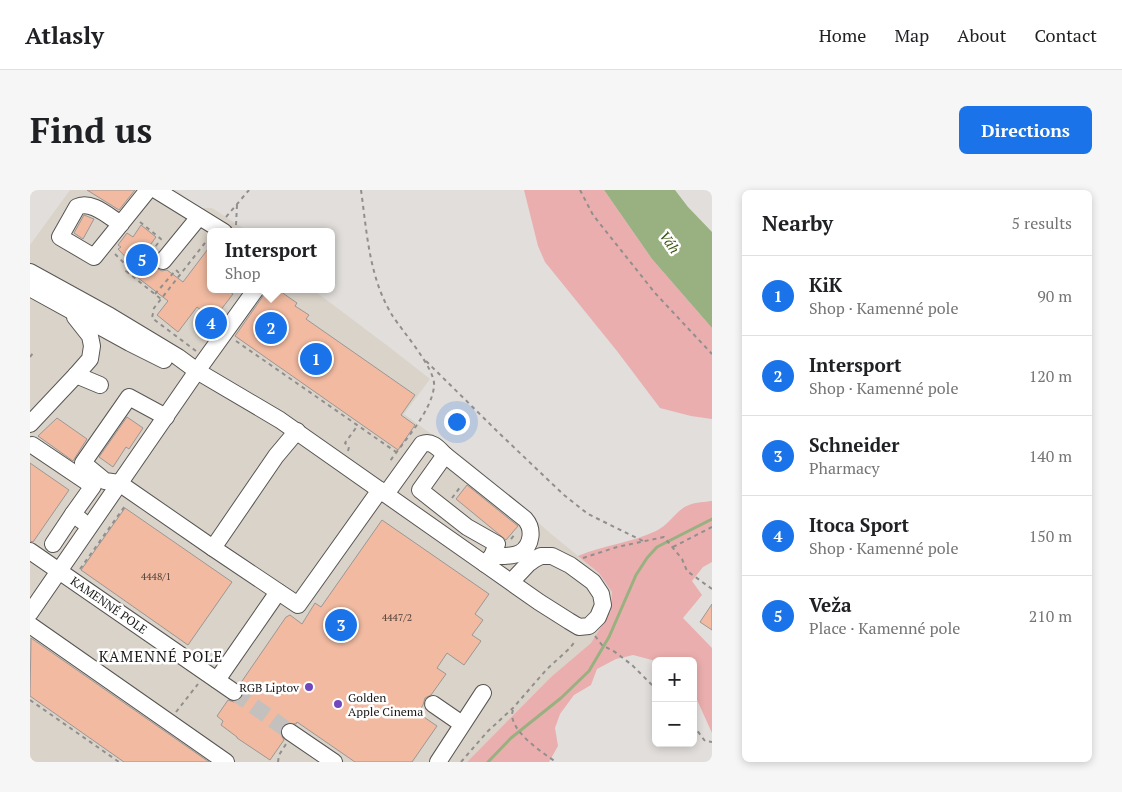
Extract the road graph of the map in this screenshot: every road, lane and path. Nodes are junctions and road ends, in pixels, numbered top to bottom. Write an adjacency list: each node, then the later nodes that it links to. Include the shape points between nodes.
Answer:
1 (148, 190): 8 (street)
2 (156, 190): 7 (street)
3 (248, 190): 6 (path)
4 (361, 190): 26 (path, via 377,284 391,314)
5 (580, 190): 24 (path, via 593,215 656,294)
6 (238, 203): 10 (path); 11 (path)
7 (199, 217): 9 (street); 14 (street)
8 (128, 221): 14 (path, via 161,239 153,249)
9 (217, 228)
10 (224, 228)
11 (224, 228)
12 (207, 246): 16 (path)
13 (111, 249): 19 (path, via 128,268 126,271)
14 (160, 257)
15 (30, 272): 27 (street, via 178,357)
16 (180, 274): 19 (path, via 176,270); 20 (path)
17 (30, 288): 21 (street)
18 (253, 293): 27 (street, KAMENNÉ POLE)
19 (156, 294): 20 (path)
20 (161, 299): 27 (path, via 152,318)
21 (71, 312): 27 (street, via 175,365); 28 (street, via 88,332 92,346 90,359)
22 (232, 338): 32 (path)
23 (33, 352): 25 (path)
24 (712, 354)
25 (30, 357)
26 (424, 360): 36 (path, via 434,378 433,392 421,417); 48 (path, via 564,495 588,514)
27 (199, 363): 30 (street, KAMENNÉ POLE); 33 (street)
28 (76, 375): 29 (street); 31 (street)
29 (100, 385)
30 (166, 417): 40 (street, KAMENNÉ POLE); 40 (street, via 129,397 83,463 105,481)
31 (30, 424)
32 (358, 425): 35 (path, via 345,443); 36 (path)
33 (297, 431): 41 (street); 52 (street)
34 (32, 445): 44 (street, via 93,486)
35 (348, 451)
36 (396, 452): 38 (path)
37 (446, 455): 39 (street); 41 (street, via 430,443 422,444); 54 (street, via 420,490 467,527 496,544)
38 (390, 461)
39 (471, 475): 42 (path); 54 (street, via 525,519 530,527 530,540 521,553)
40 (119, 483): 45 (street, KAMENNÉ POLE); 52 (street)
41 (383, 492): 54 (street); 59 (street, via 298,605)
42 (452, 498)
43 (125, 506): 56 (path)
44 (74, 514): 45 (street); 49 (street)
45 (90, 527): 56 (street, KAMENNÉ POLE)
46 (712, 527): 51 (path)
47 (516, 533): 50 (path)
48 (643, 541): 51 (path, via 661,537); 55 (path, via 594,553)
49 (53, 544)
50 (507, 544)
51 (673, 547): 58 (path, via 687,571)
52 (213, 548): 59 (street)
53 (30, 551): 56 (street, KAMENNÉ POLE)
54 (488, 560): 57 (street)
55 (570, 565): 57 (street, via 552,556 541,556); 62 (street, via 593,582 602,599 598,617)
56 (66, 576): 60 (street, KAMENNÉ POLE); 64 (street, KAMENNÉ POLE)
57 (511, 582): 62 (street)
58 (712, 589)
59 (278, 592): 64 (street)
60 (32, 605)
61 (30, 625): 78 (street)
62 (583, 627): 71 (path, via 570,648)
63 (602, 645): 66 (path, via 632,665)
64 (217, 680): 67 (street, KAMENNÉ POLE)
65 (200, 681): 72 (path)
66 (652, 685)
67 (234, 692)
68 (483, 693): 73 (street)
69 (30, 700): 77 (path)
70 (433, 704): 73 (street)
71 (513, 708): 82 (path); 83 (path, via 511,715 516,728)
72 (172, 717)
73 (462, 724): 81 (street)
74 (697, 730): 76 (path, via 705,741)
75 (291, 733): 79 (path); 80 (street)
76 (712, 742)
77 (119, 762)
78 (226, 762)
79 (278, 762)
80 (334, 762)
81 (438, 762)
82 (461, 762)
83 (556, 762)

